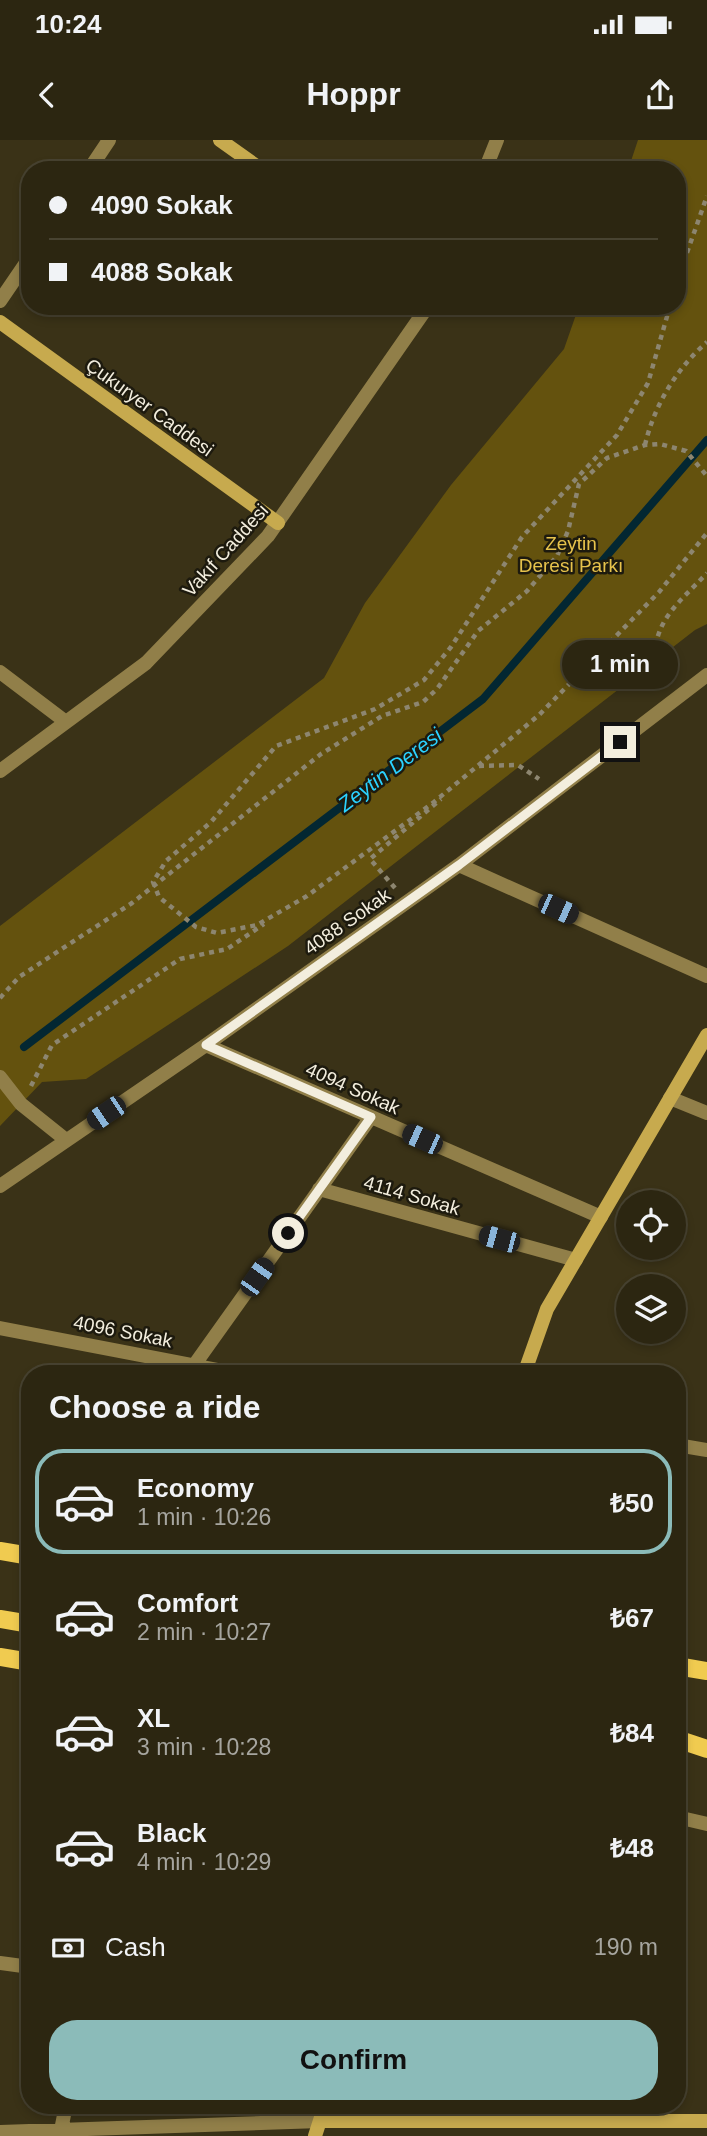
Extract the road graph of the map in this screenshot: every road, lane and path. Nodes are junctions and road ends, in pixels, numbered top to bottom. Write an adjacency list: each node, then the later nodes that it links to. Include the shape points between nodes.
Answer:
1 (109, 140): 4 (street)
2 (220, 140): 5 (street)
3 (497, 140): 6 (street)
4 (95, 161)
5 (249, 161)
6 (489, 161)
7 (707, 196): 8 (path)
8 (686, 256)
9 (21, 270): 10 (street)
10 (0, 301)
11 (422, 315): 17 (street, Vakıf Caddesi)
12 (668, 315): 30 (path, via 649,383 617,435 522,537 451,647 424,680 375,709 276,746 211,822 166,861)
13 (0, 322): 17 (street, Çukuryer Caddesi)
14 (707, 342): 15 (path, via 667,389 652,414)
15 (645, 445): 16 (path, via 686,451); 30 (path, via 607,458 579,484 557,556 527,591 478,631 437,690 423,702 382,716 321,754)
16 (706, 474)
17 (278, 523): 23 (street, Vakıf Caddesi, via 146,663)
18 (707, 533): 25 (path, via 659,592 539,715)
19 (707, 573): 22 (path, via 667,615 654,641 654,664)
20 (0, 672): 23 (street)
21 (707, 675): 22 (street, 4088 Sokak)
22 (683, 693): 27 (street, 4088 Sokak)
23 (66, 722): 24 (street, Vakıf Caddesi)
24 (0, 771)
25 (470, 772): 26 (path); 27 (path, via 483,764 517,765)
26 (459, 782): 31 (path); 32 (path, via 370,859)
27 (556, 790): 28 (street, 4088 Sokak)
28 (459, 865): 32 (street, 4088 Sokak); 33 (street)
29 (323, 885): 31 (path)
30 (153, 886): 31 (path, via 159,897 196,927 217,933 257,925); 34 (path, via 19,977)
31 (307, 896): 39 (path, via 226,949 180,959 52,1045)
32 (407, 902): 36 (street, 4088 Sokak)
33 (707, 976)
34 (0, 998)
35 (707, 1035): 38 (street)
36 (206, 1045): 41 (street, 4094 Sokak); 42 (street, 4088 Sokak)
37 (0, 1077): 39 (street)
38 (670, 1098): 40 (street); 45 (street)
39 (21, 1104): 42 (street)
40 (707, 1113)
41 (371, 1117): 44 (street); 45 (street, 4094 Sokak)
42 (66, 1140): 43 (street, 4088 Sokak)
43 (0, 1186)
44 (319, 1189): 46 (street, 4114 Sokak); 48 (street)
45 (601, 1217): 46 (street)
46 (576, 1260): 50 (street, via 547,1310)
47 (0, 1328): 48 (street, 4096 Sokak)
48 (195, 1364): 49 (street, 4096 Sokak)
49 (199, 1365)
50 (527, 1365)
51 (686, 1446): 52 (street)
52 (707, 1450)
53 (0, 1551): 54 (main road)
54 (21, 1554)
55 (0, 1619): 56 (main road)
56 (21, 1622)
57 (0, 1657): 58 (main road)
58 (21, 1660)
59 (686, 1668): 60 (main road)
60 (707, 1671)
61 (686, 1738): 63 (main road)
62 (686, 1741): 64 (main road)
63 (707, 1741)
64 (707, 1749)
65 (686, 1820): 66 (street)
66 (707, 1825)
67 (0, 1963): 68 (street)
68 (21, 1966)
69 (64, 2114): 73 (street)
70 (322, 2114): 71 (street)
71 (320, 2120): 72 (street); 73 (street); 76 (street)
72 (707, 2121)
73 (61, 2130): 75 (street)
74 (0, 2132): 75 (street)
75 (20, 2134)
76 (315, 2136)

